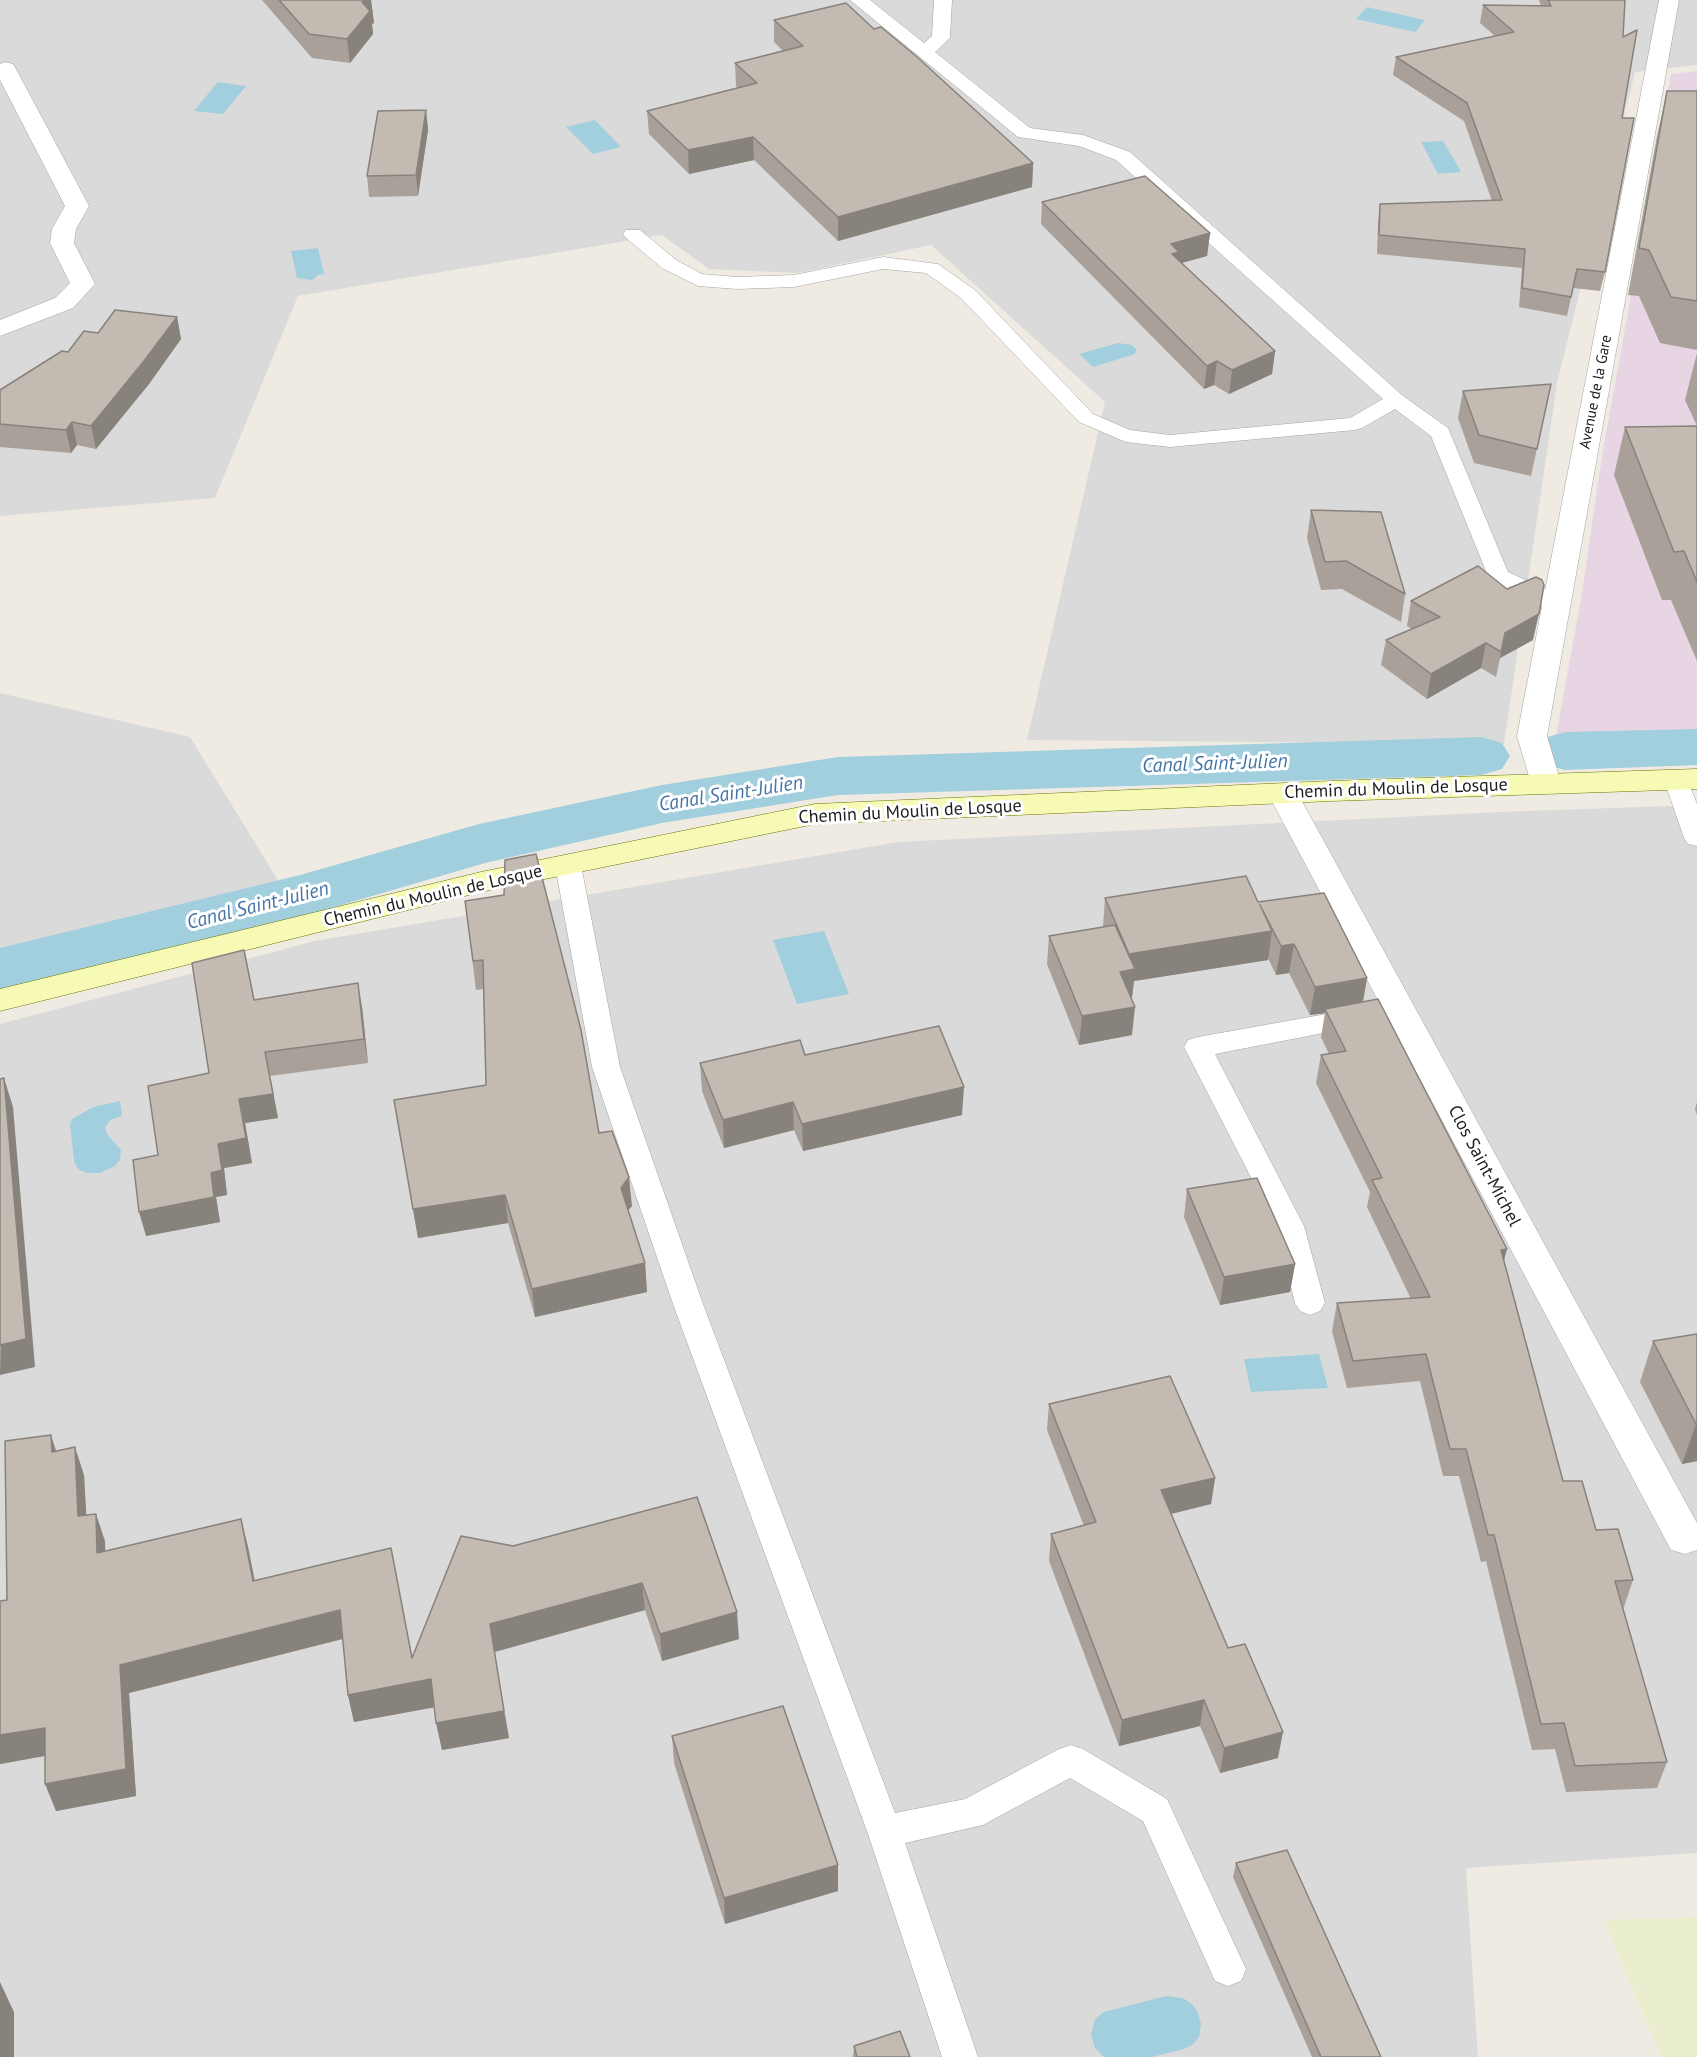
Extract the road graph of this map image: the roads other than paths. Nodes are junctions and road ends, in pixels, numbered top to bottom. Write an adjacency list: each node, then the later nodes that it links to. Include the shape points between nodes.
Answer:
1 (858, 0): 4 (lane)
2 (943, 0): 4 (lane, via 941,38)
3 (1669, 0): 9 (street, Avenue de la Gare, via 1661,106)
4 (924, 52): 8 (lane, via 1025,133 1083,141 1123,156)
5 (5, 69): 7 (street, via 77,206 64,229 62,243 83,284 64,303)
6 (633, 234): 8 (lane, via 669,264 698,280 794,281 883,263 931,268 968,294 1086,418 1126,436 1170,441 1354,424)
7 (0, 329)
8 (1396, 400): 9 (lane, via 1440,433 1498,576)
9 (1556, 603): 11 (street, Avenue de la Gare, via 1532,736)
10 (1686, 779): 11 (street, Chemin du Moulin de Losque); 13 (lane)
11 (1546, 783): 12 (street, Chemin du Moulin de Losque)
12 (1283, 794): 14 (street, Chemin du Moulin de Losque, via 815,814); 16 (street, Clos Saint-Michel)
13 (1697, 838)
14 (567, 865): 15 (street, Chemin du Moulin de Losque, via 481,882); 19 (lane, via 606,1066 688,1304)
15 (0, 1000)
16 (1400, 1011): 17 (lane, via 1198,1047 1290,1226); 18 (street, Clos Saint-Michel)
17 (1310, 1303)
18 (1685, 1538)
19 (884, 1831): 20 (lane, via 971,1814 1071,1760 1155,1810); 21 (lane)
20 (1228, 1969)
21 (960, 2057)

